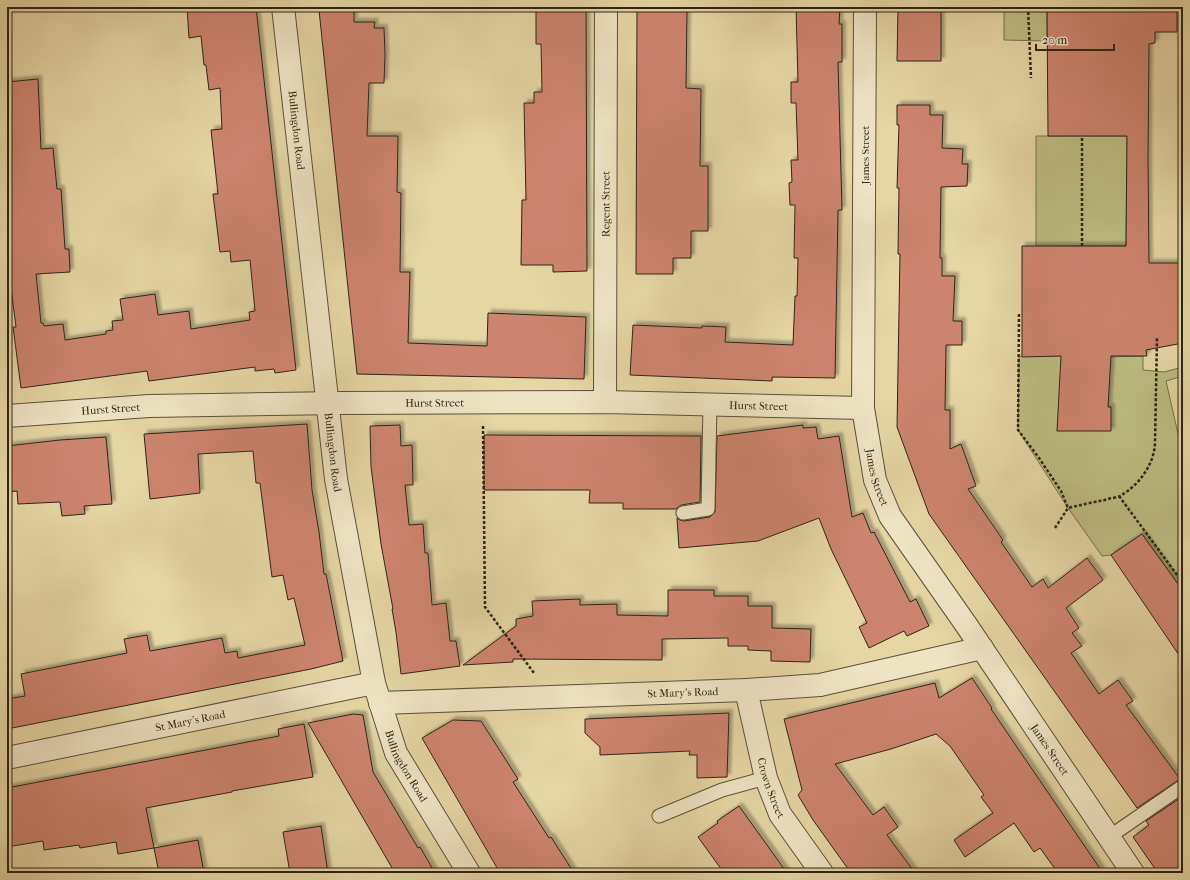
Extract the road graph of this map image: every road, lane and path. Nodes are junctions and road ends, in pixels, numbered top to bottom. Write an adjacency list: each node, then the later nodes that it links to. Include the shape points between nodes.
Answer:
1 (283, 7): 12 (street, Bullingdon Road)
2 (606, 7): 11 (street, Regent Street)
3 (865, 7): 14 (street, James Street)
4 (1028, 7): 5 (path)
5 (1031, 78)
6 (1082, 136): 7 (path)
7 (1082, 246)
8 (1019, 314): 17 (path, via 1018,430 1061,491)
9 (1157, 338): 16 (path, via 1155,452 1141,479)
10 (483, 402): 11 (street, Hurst Street); 12 (street, Hurst Street); 24 (path, via 485,607)
11 (605, 402): 13 (street, Hurst Street)
12 (328, 403): 15 (street, Hurst Street, via 149,406); 23 (street, Bullingdon Road, via 336,479)
13 (710, 404): 14 (street, Hurst Street); 18 (lane, via 708,509)
14 (864, 408): 21 (street, James Street, via 875,480 890,516)
15 (7, 416)
16 (1119, 496): 17 (path); 20 (path)
17 (1068, 508): 19 (path)
18 (683, 513)
19 (1055, 528)
20 (1183, 583)
21 (982, 648): 22 (street, St Mary's Road, via 820,685); 29 (street, James Street)
22 (746, 690): 24 (street, St Mary's Road); 26 (street, Crown Street)
23 (377, 693): 24 (street, St Mary's Road); 25 (street, St Mary's Road); 30 (street, Bullingdon Road, via 396,753)
24 (552, 697)
25 (7, 758)
26 (766, 778): 28 (lane, via 722,790); 31 (street, Crown Street, via 780,814)
27 (1183, 786): 29 (lane)
28 (659, 816)
29 (1109, 837): 32 (street, James Street)
30 (469, 873)
31 (822, 873)
32 (1133, 873)

